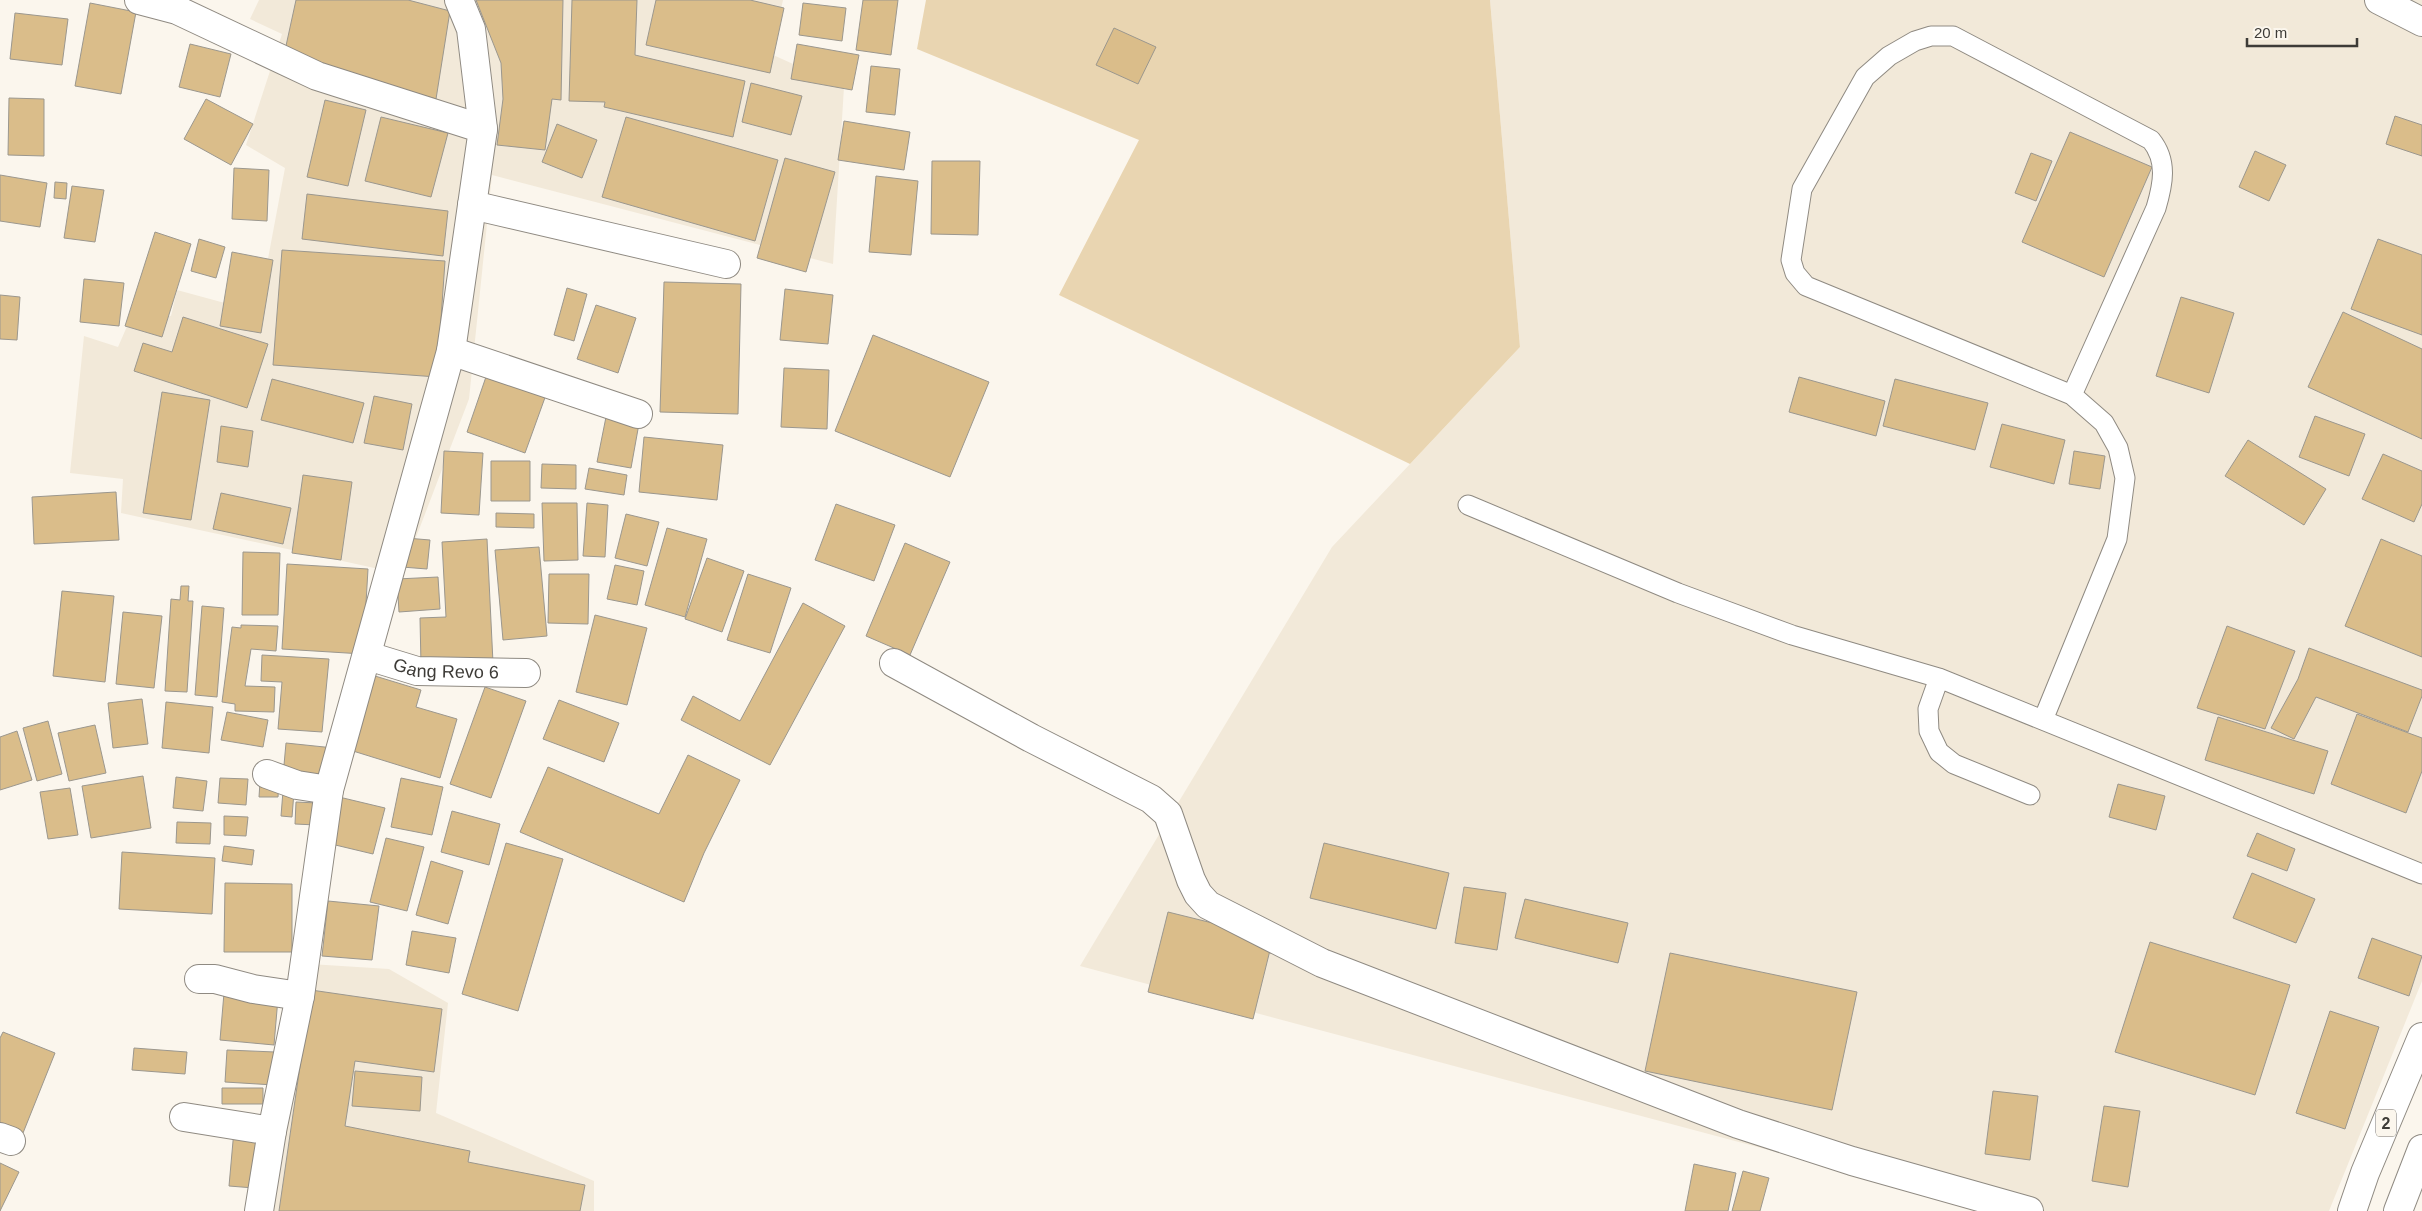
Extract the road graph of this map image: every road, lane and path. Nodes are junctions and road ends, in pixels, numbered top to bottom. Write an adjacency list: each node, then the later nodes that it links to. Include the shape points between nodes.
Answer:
1 (139, 0): 5 (main road, via 177,10 317,76)
2 (459, 0): 5 (main road, via 471,29)
3 (2379, 0): 4 (main road)
4 (2422, 22)
5 (483, 129): 6 (main road)
6 (472, 204): 7 (main road); 8 (main road)
7 (726, 264)
8 (451, 351): 10 (main road); 12 (main road)
9 (2072, 395): 9 (lane, via 2156,208 2162,187 2162,162 2156,147 2151,140 1953,36 1931,36 1916,41 1889,56 1865,77 1802,189 1791,260 1795,273 1806,286); 16 (lane, via 2104,423 2118,448 2125,478 2117,539)
10 (638, 414)
11 (1468, 505): 15 (lane, via 1678,593 1792,635)
12 (368, 656): 14 (main road, Gang Revo 6, via 417,671); 18 (main road)
13 (894, 663): 28 (main road, via 1151,798 1168,814 1191,880 1208,905 1322,963 1738,1124 1852,1161)
14 (526, 673)
15 (1939, 678): 16 (lane); 19 (lane, via 1928,709 1929,731 1939,752 1954,764)
16 (2043, 720): 20 (lane)
17 (267, 774): 18 (main road, via 297,785)
18 (329, 790): 22 (main road)
19 (2030, 795)
20 (2422, 874)
21 (199, 979): 22 (main road, via 215,979)
22 (300, 996): 25 (main road)
23 (2422, 1037): 29 (main road, 2)
24 (184, 1117): 25 (main road)
25 (272, 1131): 27 (main road)
26 (2422, 1149): 30 (main road)
27 (259, 1211)
28 (2028, 1211)
29 (2352, 1211)
30 (2398, 1211)

